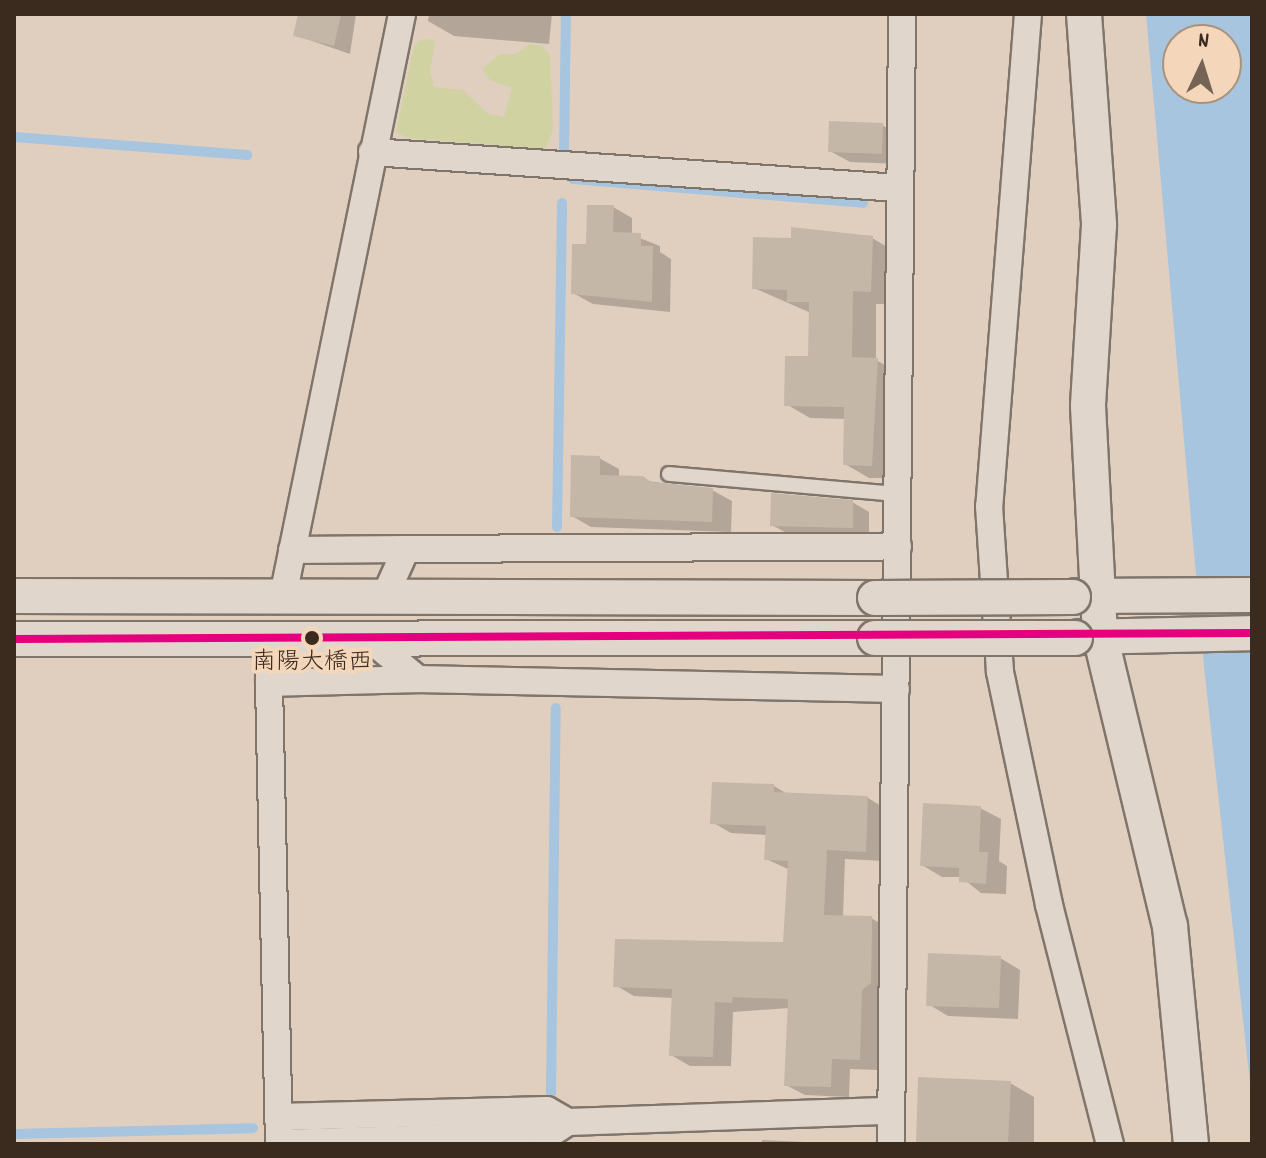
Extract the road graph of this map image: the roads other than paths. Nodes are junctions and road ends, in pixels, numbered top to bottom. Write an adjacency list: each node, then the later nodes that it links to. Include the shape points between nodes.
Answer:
1 (402, 14): 5 (street)
2 (902, 14): 6 (street)
3 (1028, 14): 28 (street, via 989,506 1000,672 1049,905)
4 (1084, 14): 12 (street, via 1099,225 1088,406)
5 (372, 152): 6 (street); 11 (street)
6 (899, 188): 8 (street)
7 (669, 474): 8 (lane)
8 (898, 494): 9 (street)
9 (898, 546): 10 (street); 24 (street)
10 (406, 549): 11 (street); 16 (street)
11 (292, 550): 15 (street)
12 (1099, 595): 13 (street); 16 (street, bridge); 18 (street)
13 (1252, 595)
14 (14, 596): 15 (street)
15 (283, 596): 16 (street)
16 (385, 596)
17 (1252, 633): 18 (street)
18 (1101, 635): 19 (street, bridge); 29 (street, via 1170,926)
19 (366, 636): 20 (street); 22 (street)
20 (268, 637): 21 (street); 23 (street)
21 (14, 639)
22 (418, 679): 23 (street); 24 (street)
23 (269, 683): 26 (street)
24 (896, 689): 25 (street)
25 (891, 1111): 26 (street, via 568,1122 547,1110); 27 (street)
26 (279, 1135)
27 (891, 1144)
28 (1110, 1144)
29 (1191, 1144)

